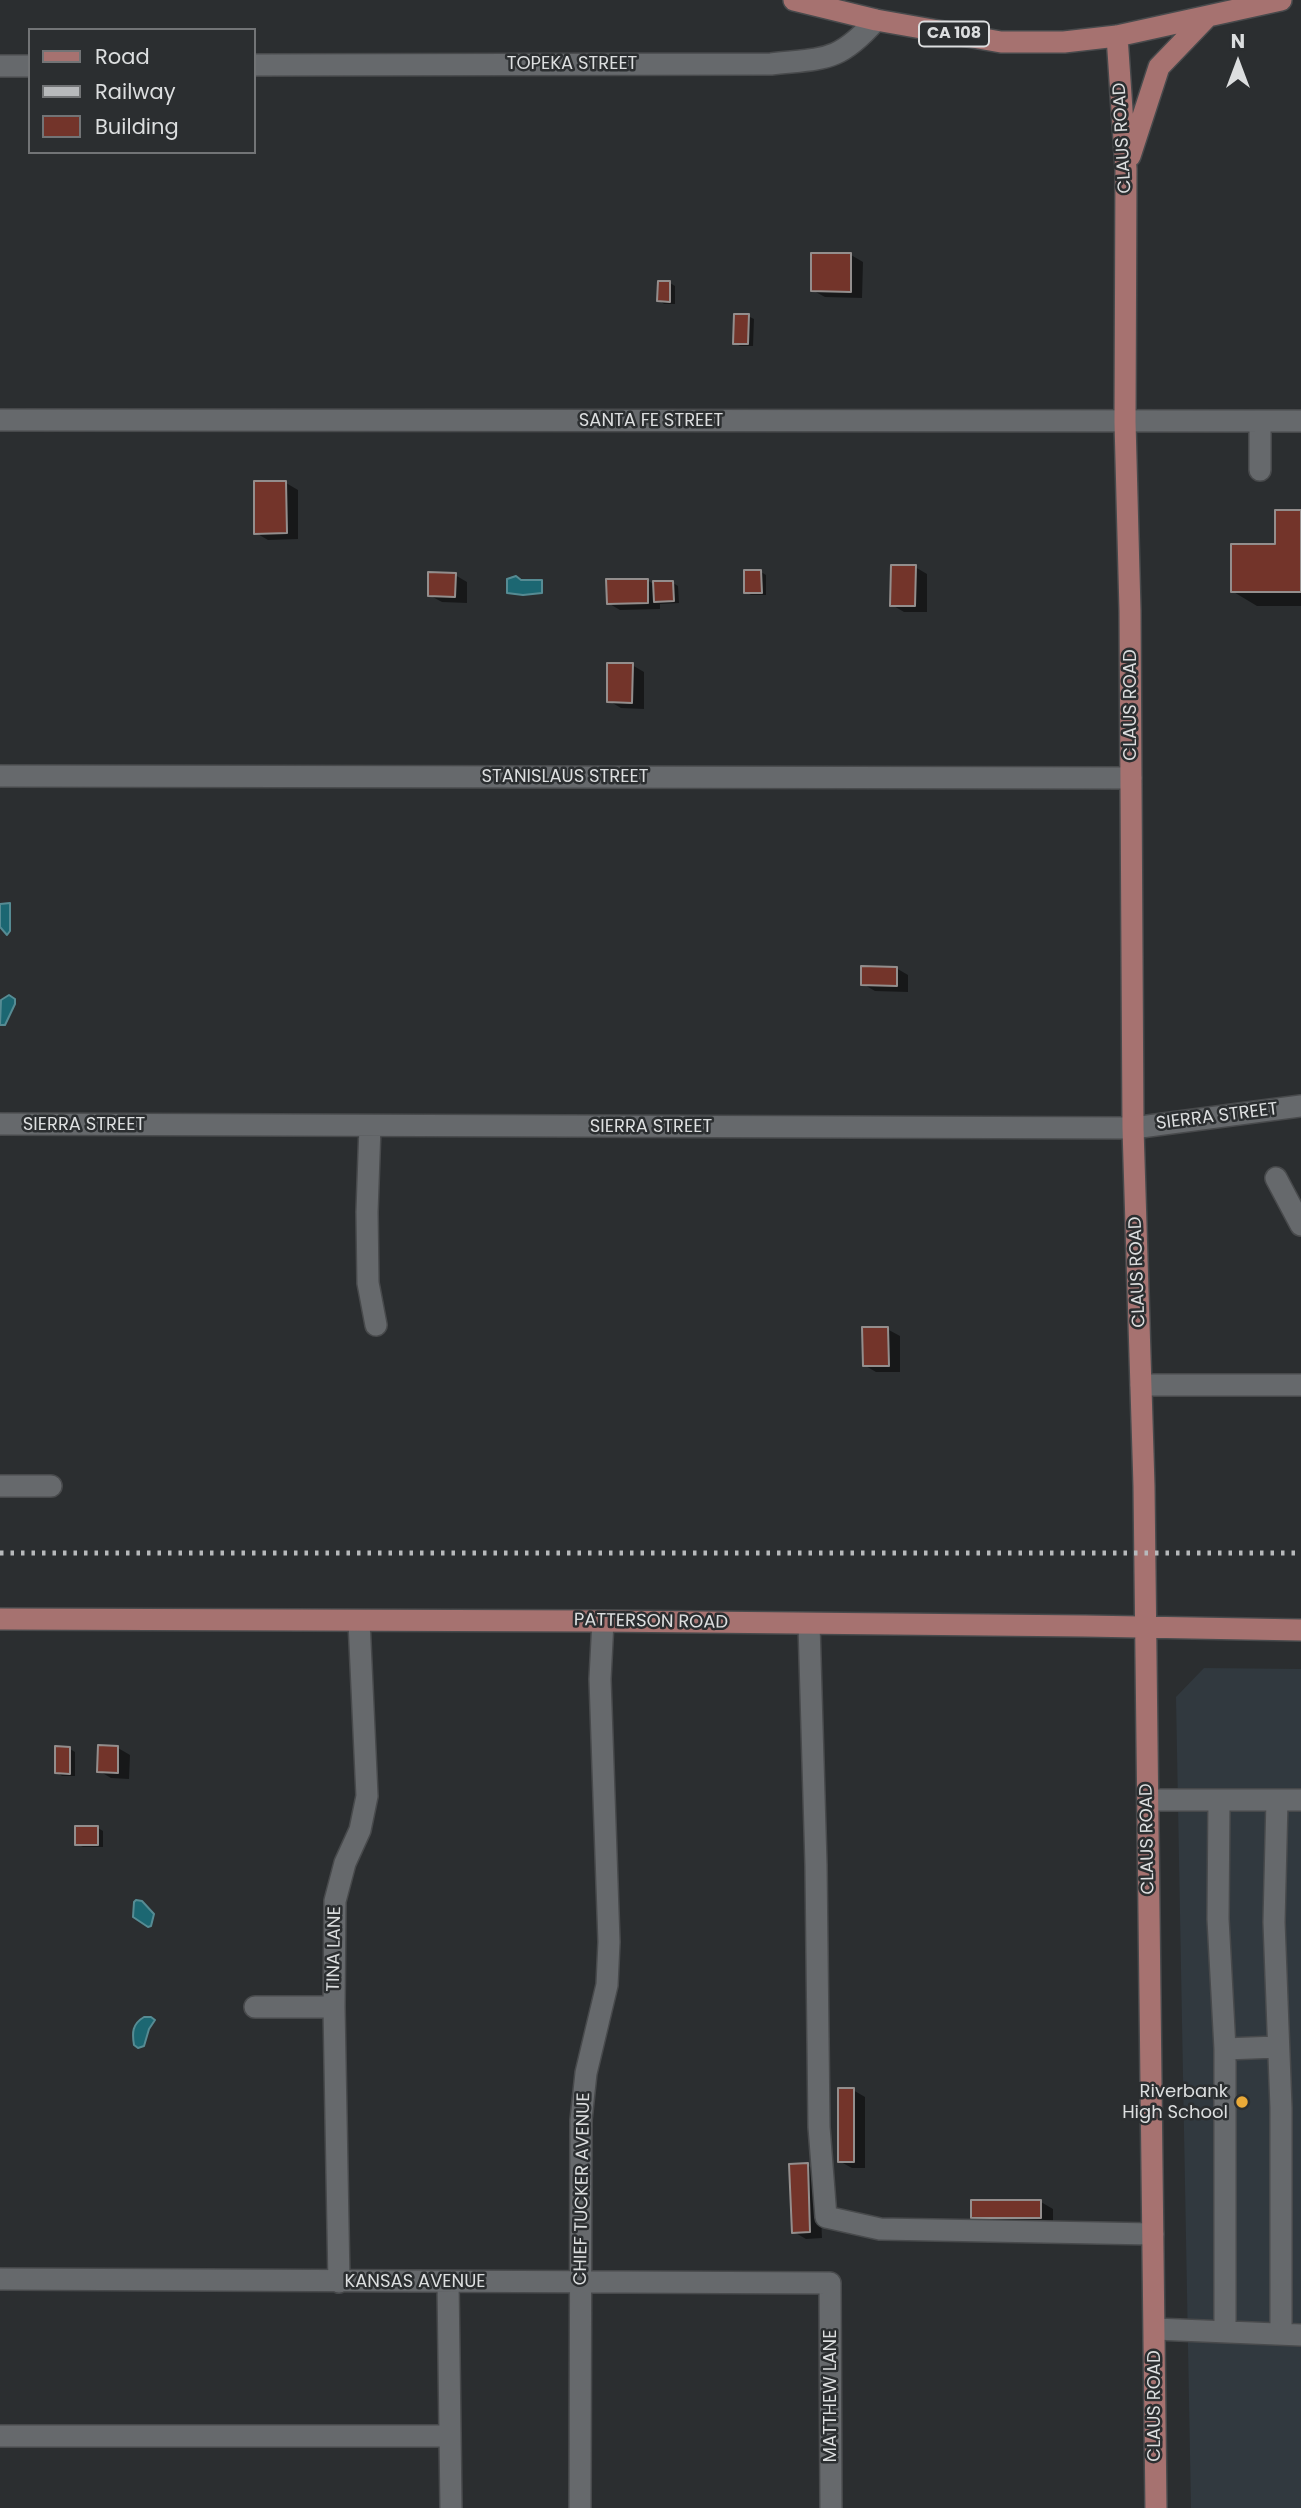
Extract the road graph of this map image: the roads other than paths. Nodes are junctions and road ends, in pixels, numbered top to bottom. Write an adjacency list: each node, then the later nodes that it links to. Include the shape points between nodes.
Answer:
1 (794, 0): 4 (main road, CA 108)
2 (1281, 0): 3 (main road, CA 108)
3 (1208, 16): 5 (main road, CA 108); 9 (main road, via 1158,67)
4 (876, 20): 5 (main road, CA 108, via 1001,42); 6 (street, TOPEKA STREET, via 856,42 830,57 771,64)
5 (1117, 36): 9 (main road, CLAUS ROAD)
6 (256, 65)
7 (0, 66): 8 (street)
8 (28, 66)
9 (1126, 169): 12 (main road, CLAUS ROAD)
10 (0, 420): 12 (street, SANTA FE STREET)
11 (1301, 421): 13 (street, SANTA FE STREET)
12 (1125, 422): 13 (street, SANTA FE STREET); 16 (main road, CLAUS ROAD)
13 (1260, 422): 14 (street)
14 (1260, 470)
15 (0, 775): 16 (street, STANISLAUS STREET)
16 (1131, 778): 20 (main road, CLAUS ROAD)
17 (1301, 1106): 20 (street, SIERRA STREET)
18 (0, 1124): 19 (street, SIERRA STREET)
19 (370, 1126): 20 (street, SIERRA STREET); 23 (street, via 368,1283)
20 (1133, 1128): 24 (main road, CLAUS ROAD)
21 (1276, 1178): 22 (street)
22 (1301, 1225)
23 (376, 1325)
24 (1141, 1385): 25 (street); 32 (main road, CLAUS ROAD)
25 (1301, 1385)
26 (0, 1486): 27 (street)
27 (51, 1486)
28 (0, 1619): 29 (main road, PATTERSON ROAD)
29 (359, 1621): 30 (main road, PATTERSON ROAD); 39 (street, TINA LANE, via 367,1796 335,1901)
30 (603, 1621): 31 (main road, PATTERSON ROAD); 46 (street, CHIEF TUCKER AVENUE, via 600,1679 609,1942 607,1985 586,2073 581,2120)
31 (809, 1624): 32 (main road, PATTERSON ROAD); 42 (street, via 826,2217 880,2230)
32 (1145, 1628): 33 (main road, PATTERSON ROAD); 34 (main road, CLAUS ROAD)
33 (1301, 1630)
34 (1148, 1800): 35 (street); 42 (main road, CLAUS ROAD)
35 (1219, 1800): 36 (street); 41 (street, via 1218,1919)
36 (1277, 1800): 37 (street); 40 (street)
37 (1301, 1800)
38 (256, 2007): 39 (street)
39 (334, 2007): 44 (street, TINA LANE)
40 (1277, 2047): 41 (street); 50 (street)
41 (1225, 2049): 49 (street)
42 (1153, 2234): 48 (main road, CLAUS ROAD)
43 (0, 2279): 44 (street, KANSAS AVENUE)
44 (339, 2282): 45 (street, KANSAS AVENUE)
45 (448, 2282): 46 (street, KANSAS AVENUE); 52 (street)
46 (581, 2282): 47 (street, KANSAS AVENUE); 54 (street, CHIEF TUCKER AVENUE)
47 (830, 2283): 55 (street, MATTHEW LANE)
48 (1155, 2329): 49 (street); 56 (main road, CLAUS ROAD)
49 (1225, 2330): 50 (street)
50 (1291, 2334)
51 (0, 2436): 52 (street)
52 (450, 2436): 53 (street)
53 (451, 2508)
54 (580, 2508)
55 (831, 2508)
56 (1156, 2508)

